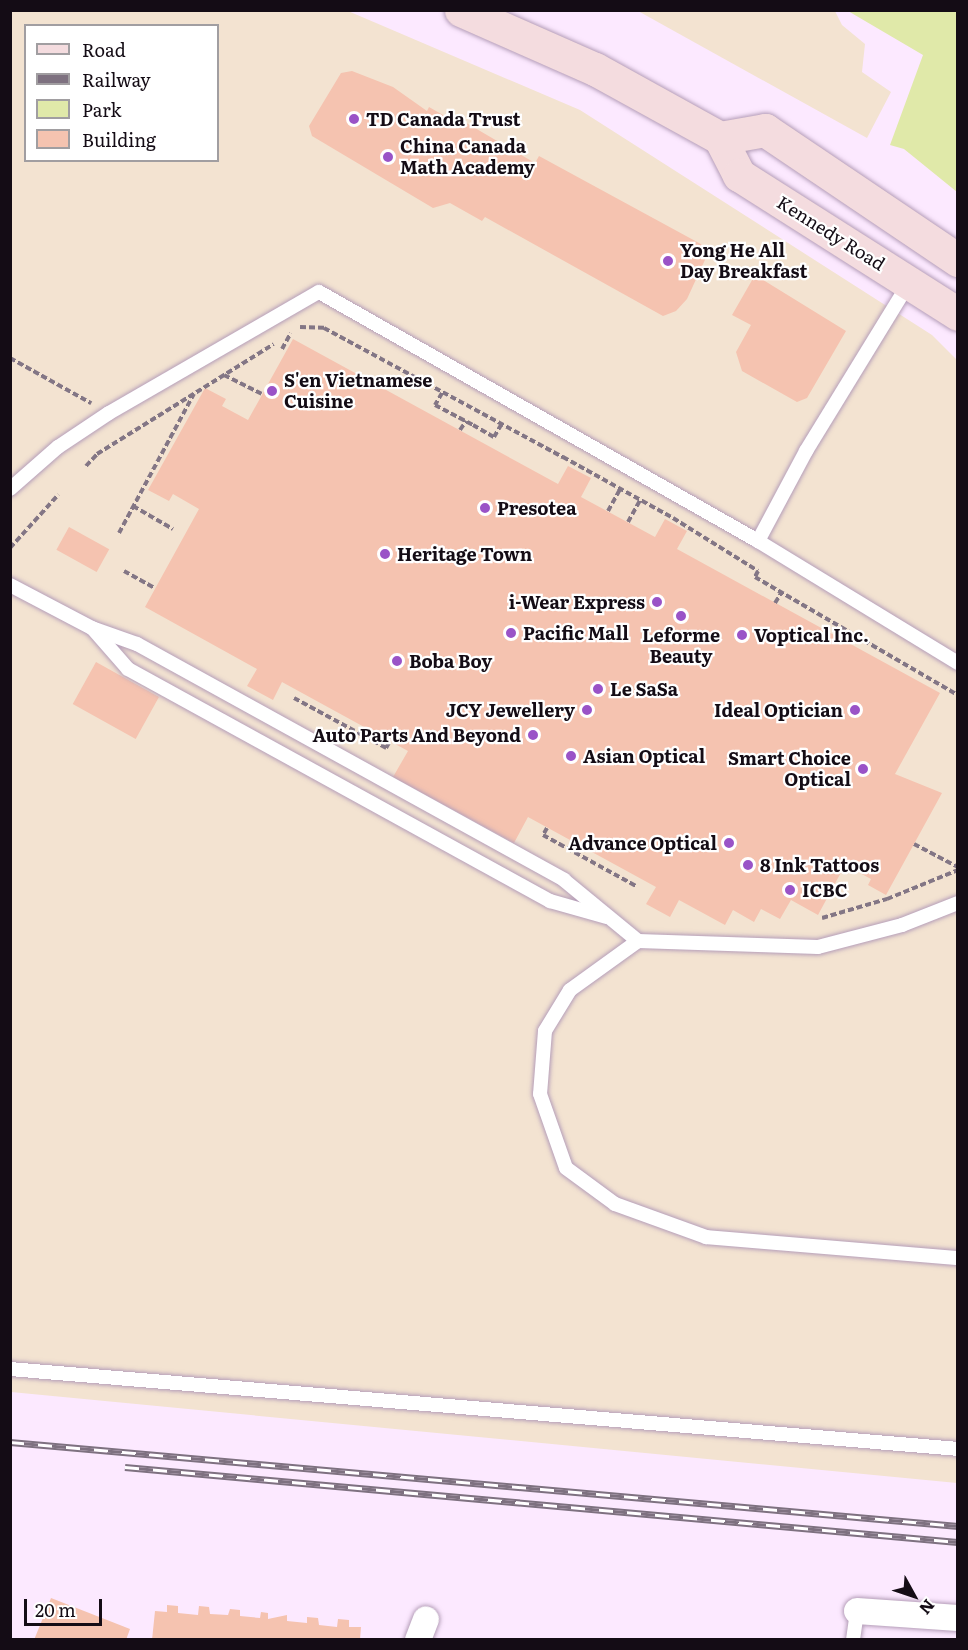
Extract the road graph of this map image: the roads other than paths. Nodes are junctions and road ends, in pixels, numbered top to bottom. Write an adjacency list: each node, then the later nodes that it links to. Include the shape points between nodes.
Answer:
1 (461, 10): 2 (main road, via 595,69)
2 (720, 138): 3 (main road, via 765,130); 4 (main road, Kennedy Road, via 739,175)
3 (957, 260)
4 (910, 281): 5 (main road, Kennedy Road); 7 (lane, via 806,451)
5 (957, 314)
6 (10, 489): 7 (lane, via 58,447 109,413 319,292)
7 (758, 541): 10 (lane)
8 (10, 585): 9 (lane)
9 (92, 628): 12 (lane, via 136,644 564,880); 12 (lane, via 128,669 550,902)
10 (957, 663)
11 (957, 903): 13 (lane, via 902,925 818,947)
12 (610, 918): 13 (lane)
13 (638, 941): 14 (lane, via 570,990 545,1031 540,1094 566,1168 615,1204 706,1237)
14 (957, 1258)
15 (10, 1369): 16 (lane)
16 (957, 1449)
17 (857, 1611): 18 (street); 19 (lane)
18 (957, 1618)
19 (853, 1640)

